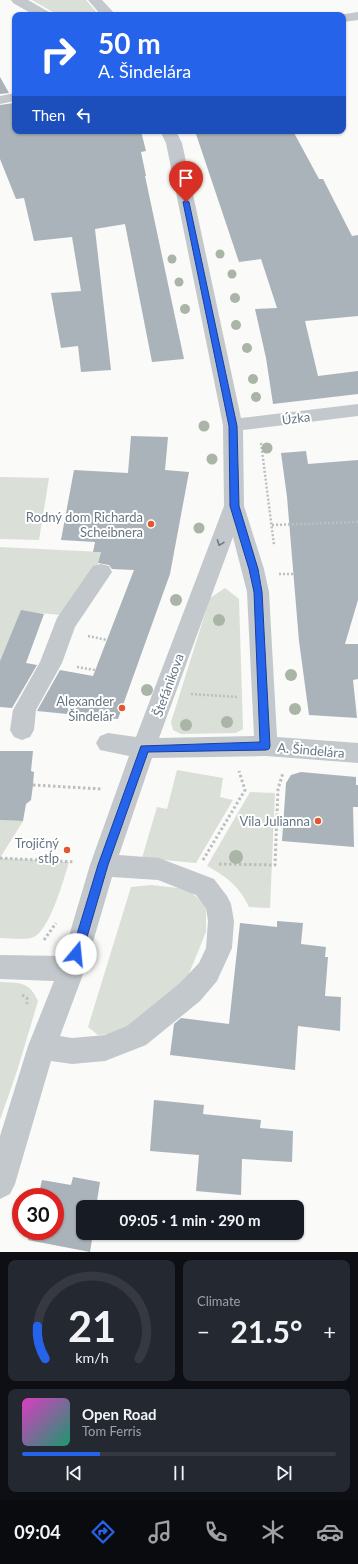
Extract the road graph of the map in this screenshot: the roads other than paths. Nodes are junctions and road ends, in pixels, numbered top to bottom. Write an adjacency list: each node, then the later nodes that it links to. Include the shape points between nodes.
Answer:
1 (18, 0): 3 (street)
2 (95, 0): 4 (street)
3 (39, 12)
4 (105, 12)
5 (358, 16): 6 (street)
6 (346, 18)
7 (12, 98): 8 (street)
8 (0, 100)
9 (170, 134): 11 (street, Štefánikova, via 174,142)
10 (358, 410): 11 (street, Úzka)
11 (233, 426): 12 (street, Štefánikova)
12 (234, 506): 16 (street, Štefánikova, via 258,592); 17 (street, Štefánikova, one-way to 17)
13 (101, 572): 14 (street, via 65,624 51,662 25,710)
14 (22, 730)
15 (108, 743): 17 (street, A. Šindelára)
16 (266, 746): 17 (street, A. Šindelára); 18 (street, A. Šindelára)
17 (144, 748): 19 (street, Štefánikova)
18 (358, 753)
19 (103, 865): 21 (street, Štefánikova); 22 (street, via 159,869 205,887 218,904 221,921 219,948 208,972 190,992 136,1036 105,1048 72,1051)
20 (0, 967): 21 (street)
21 (72, 969): 22 (street, Štefánikova)
22 (42, 1046): 23 (street, Štefánikova)
23 (0, 1184)

